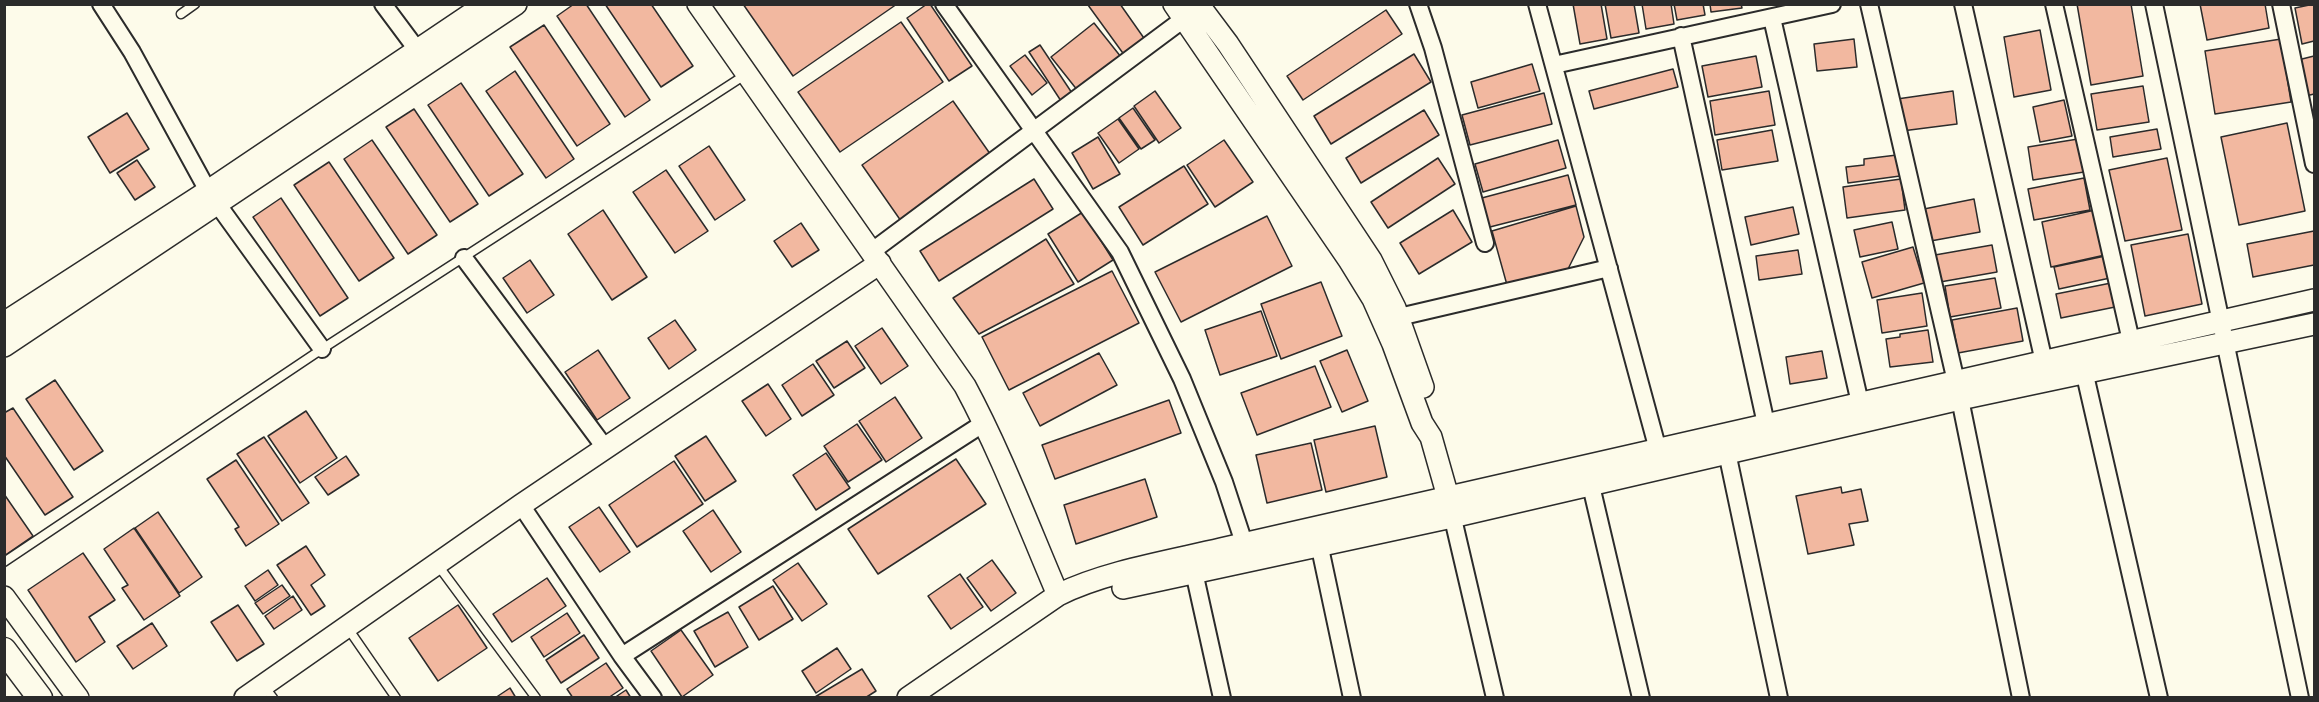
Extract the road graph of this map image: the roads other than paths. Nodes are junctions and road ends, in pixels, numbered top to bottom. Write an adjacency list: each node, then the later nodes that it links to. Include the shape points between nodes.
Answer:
1 (101, 4): 25 (street)
2 (195, 4): 17 (lane)
3 (383, 4): 20 (street)
4 (486, 4): 20 (street)
5 (516, 4): 20 (street)
6 (698, 4): 22 (street)
7 (944, 4): 23 (street)
8 (1418, 4): 26 (street)
9 (1537, 4): 21 (street)
10 (1832, 4): 18 (street)
11 (1869, 4): 41 (street)
12 (1963, 4): 39 (street)
13 (2054, 4): 35 (street)
14 (2154, 4): 32 (street)
15 (2281, 4): 24 (street)
16 (1192, 8): 23 (street); 31 (street, via 1228,44 1371,260); 45 (street, via 1373,299)
17 (181, 14)
18 (1772, 18): 19 (street); 42 (street)
19 (1682, 36): 21 (street); 44 (street)
20 (422, 57): 25 (street)
21 (1554, 65): 29 (street)
22 (746, 75): 27 (street); 28 (lane)
23 (1033, 131): 27 (street); 53 (street, via 1120,252 1182,379)
24 (2314, 164)
25 (213, 198): 33 (street); 37 (street); 38 (street)
26 (1485, 243)
27 (875, 257): 43 (street, via 965,386); 47 (street)
28 (464, 258): 38 (lane); 47 (street)
29 (1609, 268): 31 (street); 48 (street)
30 (2314, 300): 32 (street)
31 (1399, 317): 45 (street, via 1432,415)
32 (2222, 322): 35 (street); 36 (street)
33 (4, 323)
34 (2314, 324): 36 (street)
35 (2130, 341): 40 (street)
36 (2227, 344): 40 (street); 78 (street)
37 (4, 346)
38 (322, 349): 54 (lane)
39 (2044, 362): 40 (street); 41 (street)
40 (2083, 363): 41 (street); 77 (street)
41 (1958, 390): 42 (street); 46 (street); 76 (street)
42 (1860, 403): 44 (street)
43 (984, 423): 57 (street); 61 (street)
44 (1766, 424): 46 (street)
45 (1431, 437): 51 (street)
46 (1725, 444): 48 (street); 49 (street); 75 (street)
47 (606, 449): 50 (street)
48 (1658, 450): 49 (street)
49 (1589, 475): 51 (street); 74 (street)
50 (521, 505): 55 (street); 61 (street)
51 (1450, 507): 52 (street); 73 (street)
52 (1317, 536): 53 (street); 56 (street); 72 (street)
53 (1244, 543): 56 (street)
54 (4, 562)
55 (437, 563): 59 (street); 67 (lane)
56 (1192, 564): 57 (street, via 1073,587); 70 (street, via 1067,604); 71 (street)
57 (1058, 595): 69 (street)
58 (4, 597): 64 (street)
59 (347, 627): 62 (street); 66 (lane)
60 (4, 651): 63 (main road)
61 (622, 656): 68 (street)
62 (268, 691): 65 (street)
63 (40, 698)
64 (78, 698)
65 (245, 698)
66 (396, 698)
67 (536, 698)
68 (653, 698)
69 (908, 698)
70 (928, 698)
71 (1222, 698)
72 (1352, 698)
73 (1495, 698)
74 (1641, 698)
75 (1779, 698)
76 (2021, 698)
77 (2159, 698)
78 (2300, 698)

